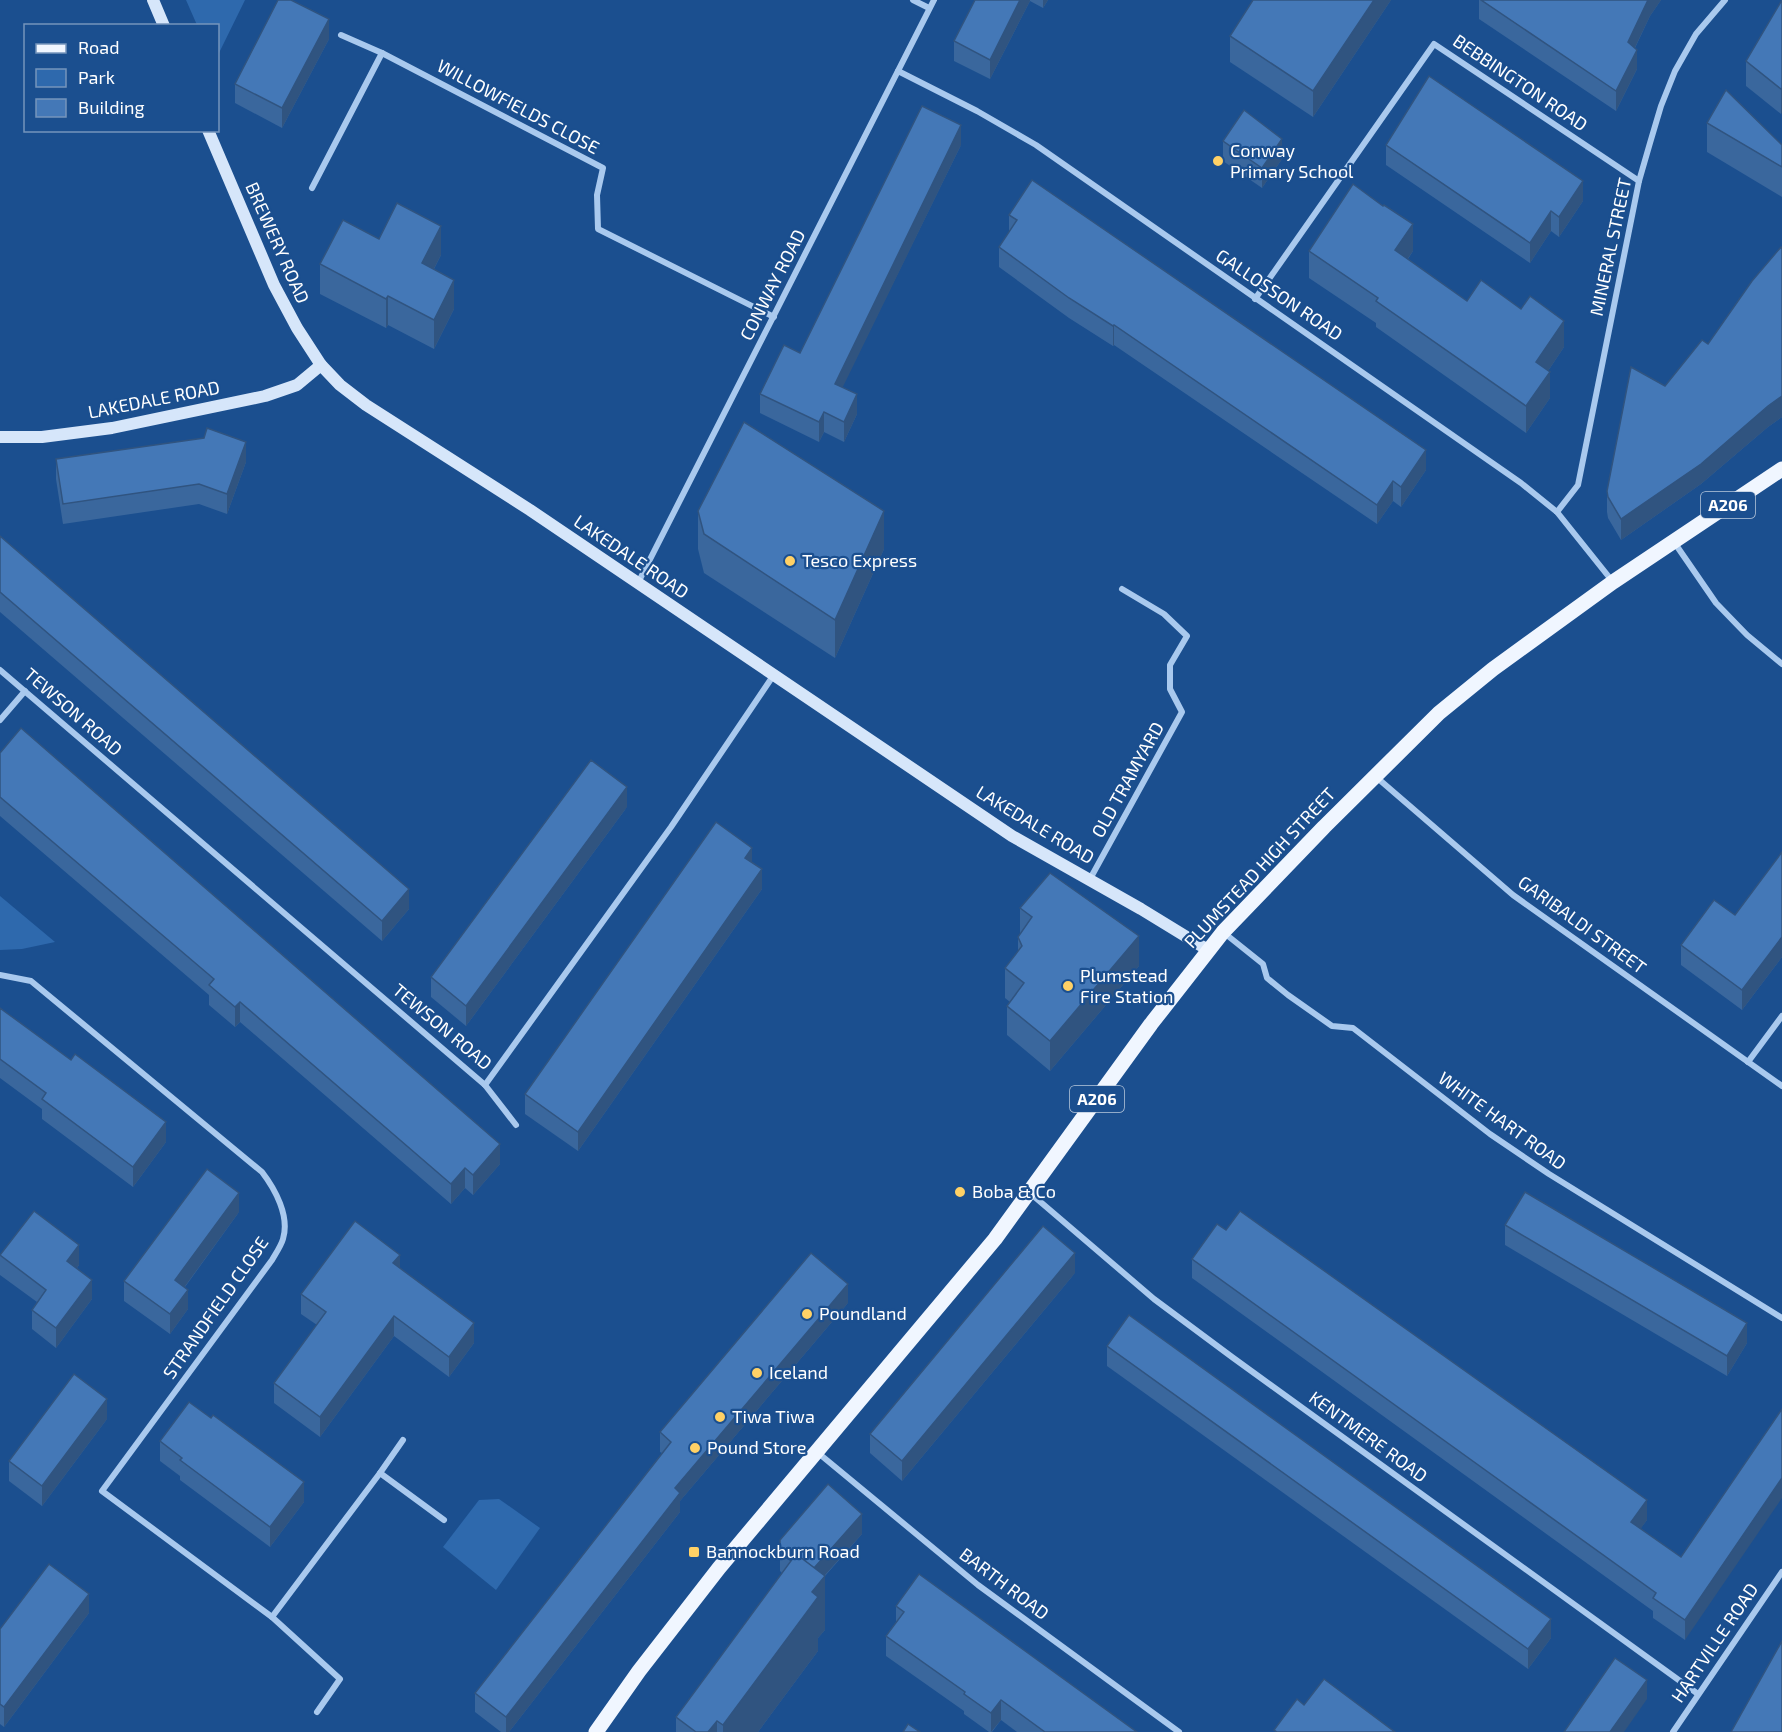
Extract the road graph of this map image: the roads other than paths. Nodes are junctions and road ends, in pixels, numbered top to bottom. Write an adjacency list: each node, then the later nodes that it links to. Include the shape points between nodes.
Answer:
1 (153, 0): 6 (street)
2 (912, 0): 5 (street)
3 (934, 0): 5 (street, CONWAY ROAD)
4 (1725, 0): 11 (street, MINERAL STREET, via 1696,34 1676,71 1661,106)
5 (929, 8): 9 (street, CONWAY ROAD)
6 (163, 24)
7 (342, 35): 8 (street, WILLOWFIELDS CLOSE)
8 (382, 53): 12 (street); 14 (street, WILLOWFIELDS CLOSE, via 603,168 597,195 598,229)
9 (898, 71): 13 (street, GALLOSSON ROAD, via 1036,145); 14 (street, CONWAY ROAD)
10 (209, 132): 15 (street, BREWERY ROAD, via 274,285)
11 (1639, 181): 13 (street, BEBBINGTON ROAD, via 1434,44); 18 (street, MINERAL STREET, via 1578,485)
12 (312, 188)
13 (1255, 299): 18 (street, GALLOSSON ROAD)
14 (774, 317): 21 (street, CONWAY ROAD)
15 (321, 365): 16 (street, LAKEDALE ROAD, via 297,385 265,396 112,428 42,437); 21 (street, LAKEDALE ROAD, via 366,405)
16 (0, 437)
17 (1782, 470): 19 (main road, PLUMSTEAD HIGH STREET / A206)
18 (1557, 512): 20 (street, GALLOSSON ROAD)
19 (1673, 541): 20 (main road, PLUMSTEAD HIGH STREET / A206); 23 (street, via 1716,603)
20 (1613, 582): 28 (main road, PLUMSTEAD HIGH STREET / A206, via 1493,669 1439,713)
21 (638, 583): 25 (street, LAKEDALE ROAD)
22 (1122, 589): 29 (street, OLD TRAMYARD, via 1164,615 1187,636 1170,665 1170,690 1182,712)
23 (1782, 664)
24 (0, 670): 26 (street, TEWSON ROAD)
25 (773, 676): 29 (street, LAKEDALE ROAD, via 1012,836); 35 (street, TEWSON ROAD, via 671,827)
26 (25, 691): 27 (street); 35 (street, TEWSON ROAD)
27 (0, 720)
28 (1375, 775): 30 (main road, PLUMSTEAD HIGH STREET / A206); 34 (street, GARIBALDI STREET, via 1513,895)
29 (1089, 879): 31 (street, LAKEDALE ROAD)
30 (1223, 932): 31 (main road, PLUMSTEAD HIGH STREET / A206); 39 (street, WHITE HART ROAD, via 1263,964 1267,978 1332,1026 1353,1028 1490,1134)
31 (1208, 950): 38 (main road, PLUMSTEAD HIGH STREET / A206)
32 (0, 975): 45 (street, STRANDFIELD CLOSE, via 31,981 262,1172 275,1190 282,1210 284,1237 272,1260 102,1491)
33 (1782, 1016): 34 (street)
34 (1748, 1062): 36 (street, GARIBALDI STREET)
35 (485, 1084): 37 (street)
36 (1782, 1086)
37 (516, 1125)
38 (1030, 1193): 41 (main road, PLUMSTEAD HIGH STREET / A206); 46 (street, KENTMERE ROAD, via 1154,1299)
39 (1782, 1318)
40 (403, 1440): 42 (street)
41 (816, 1452): 48 (main road, PLUMSTEAD HIGH STREET / A206, via 719,1568); 49 (street, BARTH ROAD, via 978,1585)
42 (380, 1473): 43 (street); 45 (street)
43 (444, 1520)
44 (1782, 1572): 46 (street, HARTVILLE ROAD)
45 (272, 1617): 47 (street, STRANDFIELD CLOSE, via 340,1679)
46 (1698, 1694): 50 (street, HARTVILLE ROAD)
47 (317, 1712)
48 (596, 1732)
49 (1179, 1732)
50 (1673, 1732)

